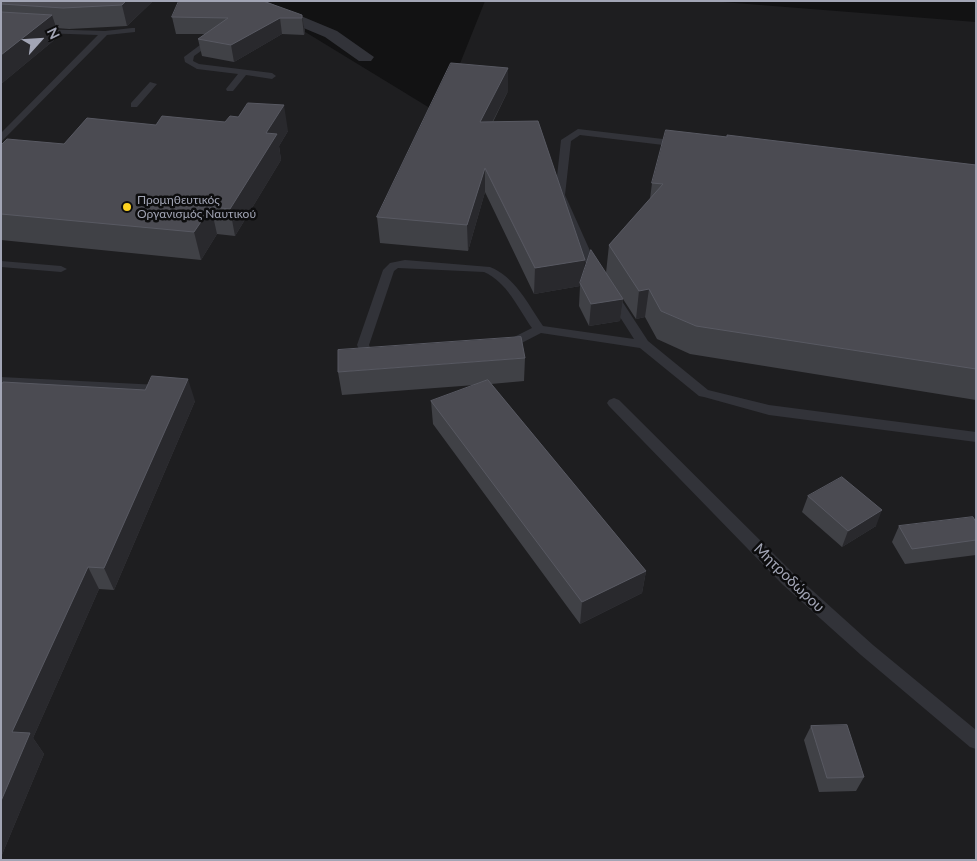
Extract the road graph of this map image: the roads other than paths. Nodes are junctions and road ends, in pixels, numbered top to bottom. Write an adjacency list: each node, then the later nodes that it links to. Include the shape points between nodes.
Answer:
1 (251, 1): 6 (street, via 330,34)
2 (132, 30): 4 (lane)
3 (30, 31): 4 (lane)
4 (105, 33): 12 (lane)
5 (211, 41): 7 (lane, via 191,54 189,62)
6 (365, 57)
7 (244, 73): 8 (lane); 10 (lane)
8 (272, 76)
9 (153, 84): 11 (lane)
10 (230, 89)
11 (134, 105)
12 (1, 139)
13 (694, 146): 17 (lane, via 578,132 566,140 560,195 585,254)
14 (1, 264): 15 (lane)
15 (61, 269)
16 (539, 328): 17 (lane); 18 (lane); 19 (lane, via 507,282 493,271 399,264 389,270 363,345 371,356)
17 (644, 344): 23 (lane, via 704,393 769,410)
18 (494, 351)
19 (394, 356)
20 (1, 381): 21 (lane)
21 (159, 389)
22 (614, 403): 24 (lane, Μητροδώρου, via 788,579)
23 (976, 437)
24 (976, 741)

